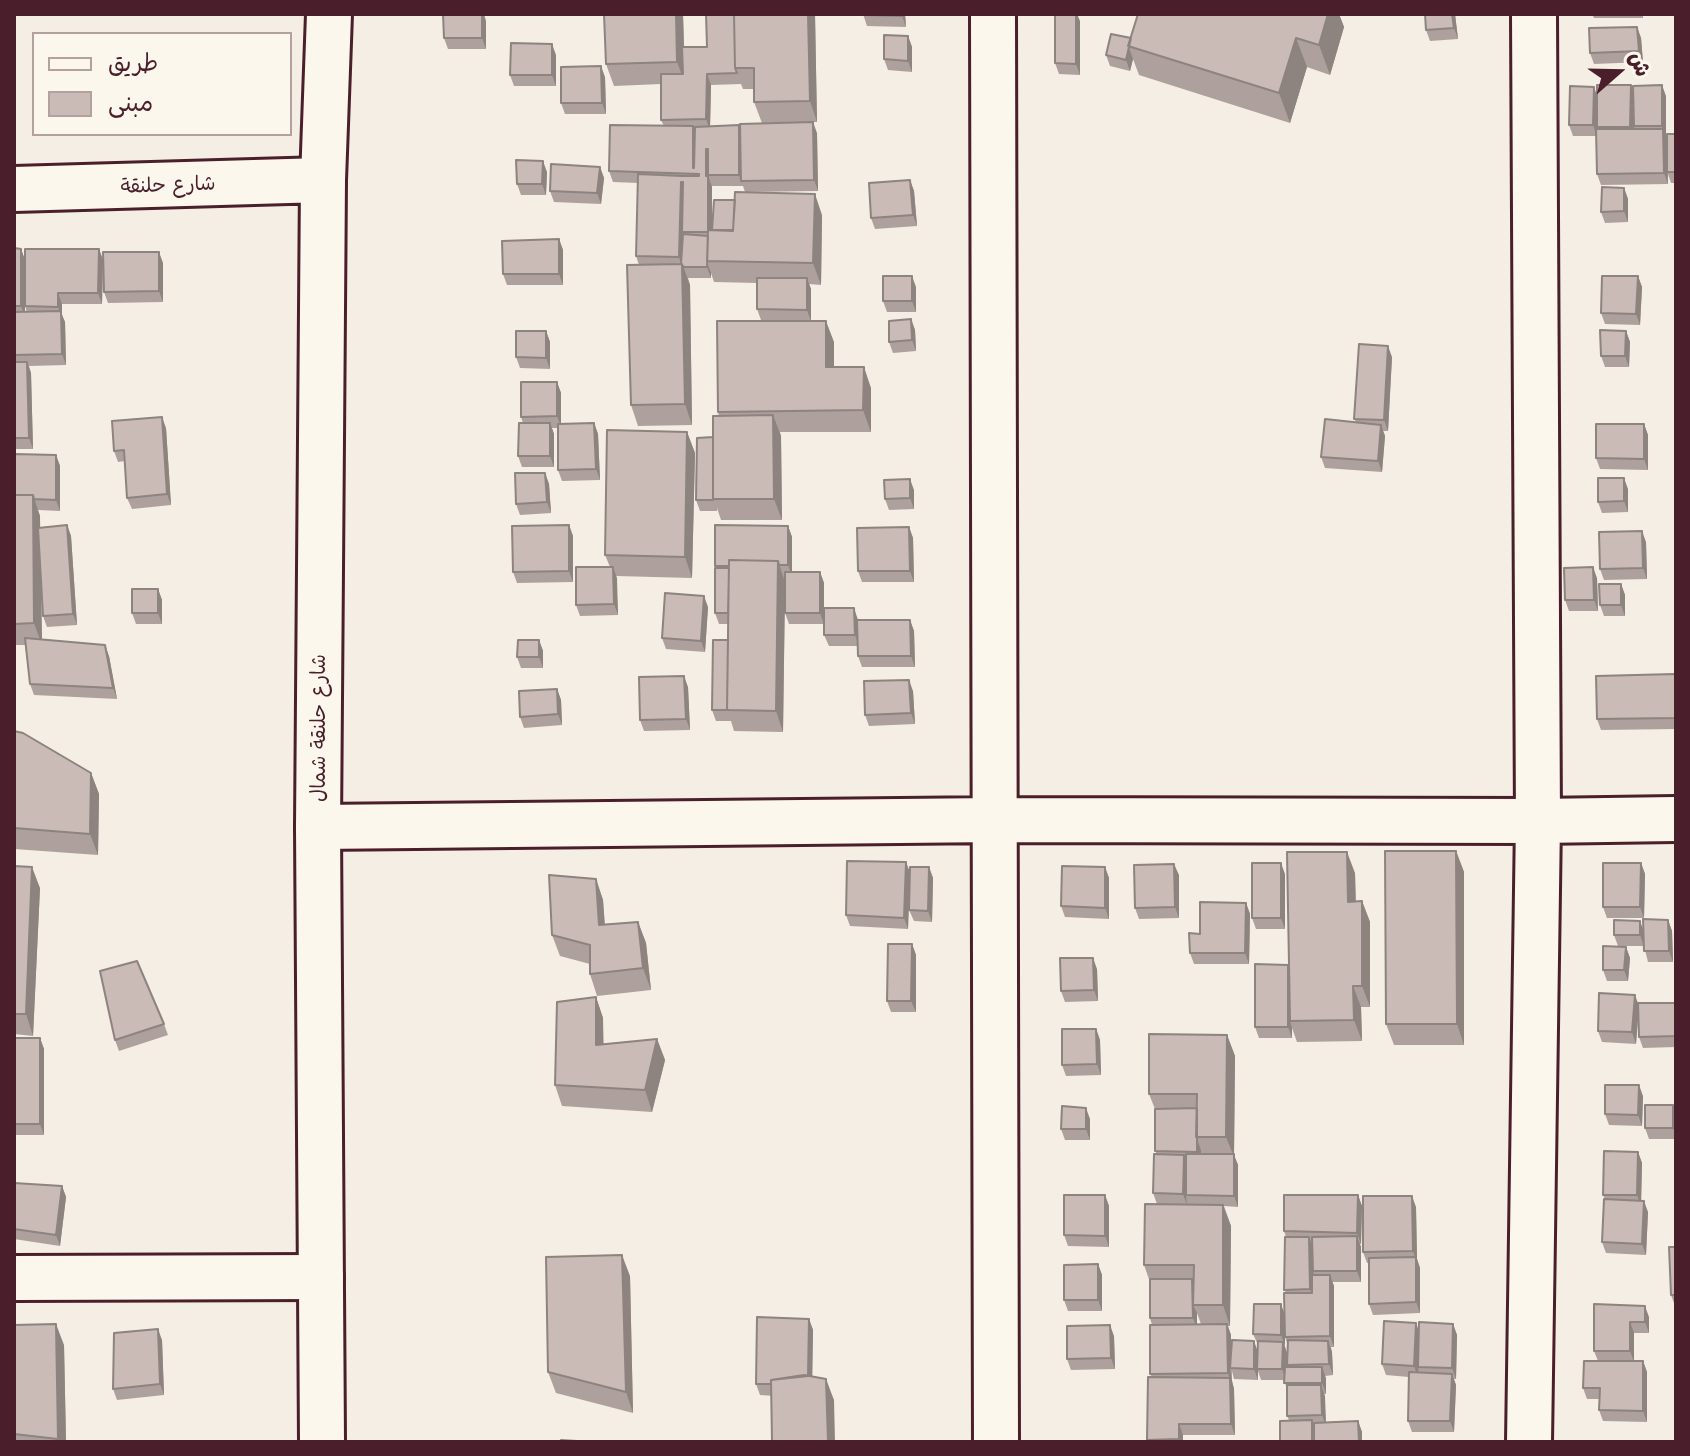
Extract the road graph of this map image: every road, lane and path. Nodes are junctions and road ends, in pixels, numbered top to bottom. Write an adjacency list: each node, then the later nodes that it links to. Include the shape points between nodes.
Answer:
1 (329, 14): 4 (street, شارع حلنقة شمال)
2 (993, 14): 7 (street)
3 (1534, 14): 8 (street)
4 (323, 180): 5 (street, شارع حلنقة); 9 (street, شارع حلنقة شمال)
5 (14, 189)
6 (1676, 819): 8 (street)
7 (996, 820): 8 (street); 9 (street); 13 (street)
8 (1538, 821): 14 (street)
9 (318, 827): 10 (street, شارع حلنقة شمال)
10 (321, 1277): 11 (street); 12 (street, شارع حلنقة شمال)
11 (14, 1278)
12 (322, 1442)
13 (996, 1442)
14 (1529, 1442)

